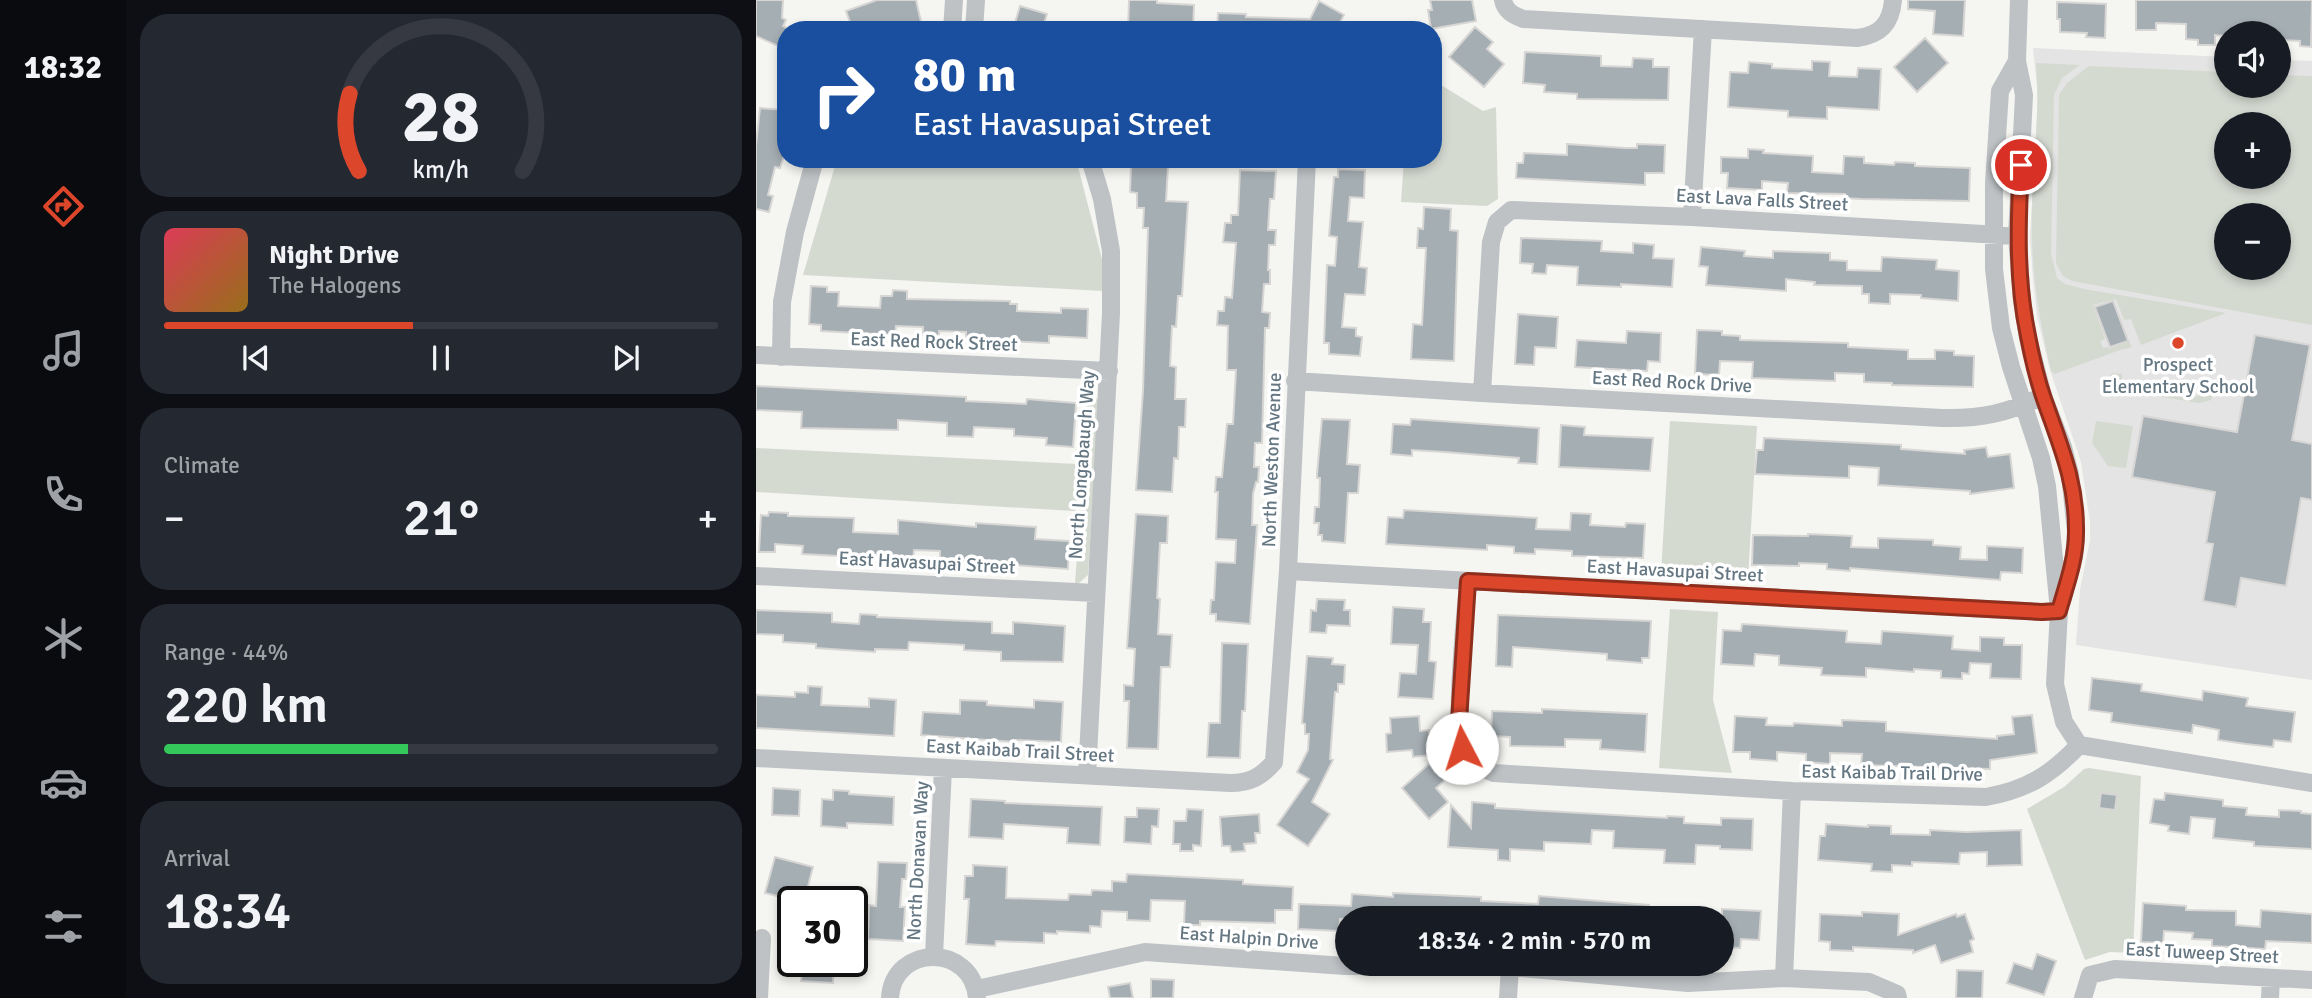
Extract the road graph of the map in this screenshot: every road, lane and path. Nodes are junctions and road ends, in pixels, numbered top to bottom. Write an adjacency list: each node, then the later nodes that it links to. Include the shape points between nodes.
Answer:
1 (954, 0): 6 (street)
2 (976, 0): 7 (street)
3 (1893, 0): 8 (street, via 1889,19 1871,36)
4 (2019, 0): 9 (street)
5 (1504, 3): 8 (street, via 1523,19)
6 (953, 21)
7 (975, 21)
8 (1703, 29): 13 (street)
9 (2017, 61): 14 (street, via 2000,92); 15 (street, via 2024,95)
10 (813, 168): 17 (street, via 782,302)
11 (1093, 168): 18 (street, North Longabaugh Way, via 1111,251)
12 (1307, 168): 19 (street, North Weston Avenue)
13 (1692, 217): 14 (street, East Lava Falls Street); 20 (street, East Lava Falls Street, via 1521,209 1505,214 1497,222 1491,242)
14 (1993, 234): 15 (street, East Lava Falls Street); 22 (street, via 2001,328)
15 (2017, 236): 21 (street, via 2028,338)
16 (756, 355): 17 (street, East Red Rock Street)
17 (780, 357): 18 (street, East Red Rock Street)
18 (1109, 370): 26 (street, North Longabaugh Way)
19 (1296, 381): 20 (street, East Red Rock Drive); 23 (street, North Weston Avenue)
20 (1482, 393): 22 (street, East Red Rock Drive, via 1974,419)
21 (2043, 396): 22 (street, East Red Rock Drive); 27 (street, via 2070,474 2076,532)
22 (2023, 405): 27 (street, via 2047,486)
23 (1288, 571): 25 (street, East Havasupai Street); 30 (street, North Weston Avenue)
24 (756, 576): 26 (street, East Havasupai Street)
25 (1468, 581): 27 (street, East Havasupai Street); 34 (street, East Kaibab Trail Drive, via 1459,721 1462,748 1476,765 1494,773)
26 (1095, 593): 32 (street, North Longabaugh Way)
27 (2059, 611): 28 (street, via 2055,684 2064,722)
28 (2079, 745): 33 (street); 34 (street, East Kaibab Trail Drive, via 2043,777 2014,792 1986,797)
29 (756, 758): 31 (street, East Kaibab Trail Street)
30 (1274, 762): 32 (street, East Kaibab Trail Street, via 1263,775 1245,783)
31 (943, 768): 32 (street, East Kaibab Trail Street); 36 (street, North Donavan Way)
32 (1087, 775)
33 (2312, 783)
34 (1791, 791): 40 (street)
35 (762, 938): 45 (street)
36 (934, 956): 43 (street, via 961,965); 46 (street, via 906,966)
37 (1335, 965): 43 (street, East Halpin Drive, via 1145,952)
38 (1509, 976): 47 (street)
39 (1610, 976): 40 (street, East Halpin Drive, via 1688,983)
40 (1784, 978): 44 (street, East Halpin Drive, via 1869,982)
41 (2271, 978): 42 (street, East Tuweep Street); 48 (street, East Tuweep Street, via 2115,969 2090,975); 49 (street)
42 (2312, 980)
43 (977, 994)
44 (1898, 996)
45 (759, 998)
46 (891, 998)
47 (1508, 998)
48 (2083, 998)
49 (2270, 998)

